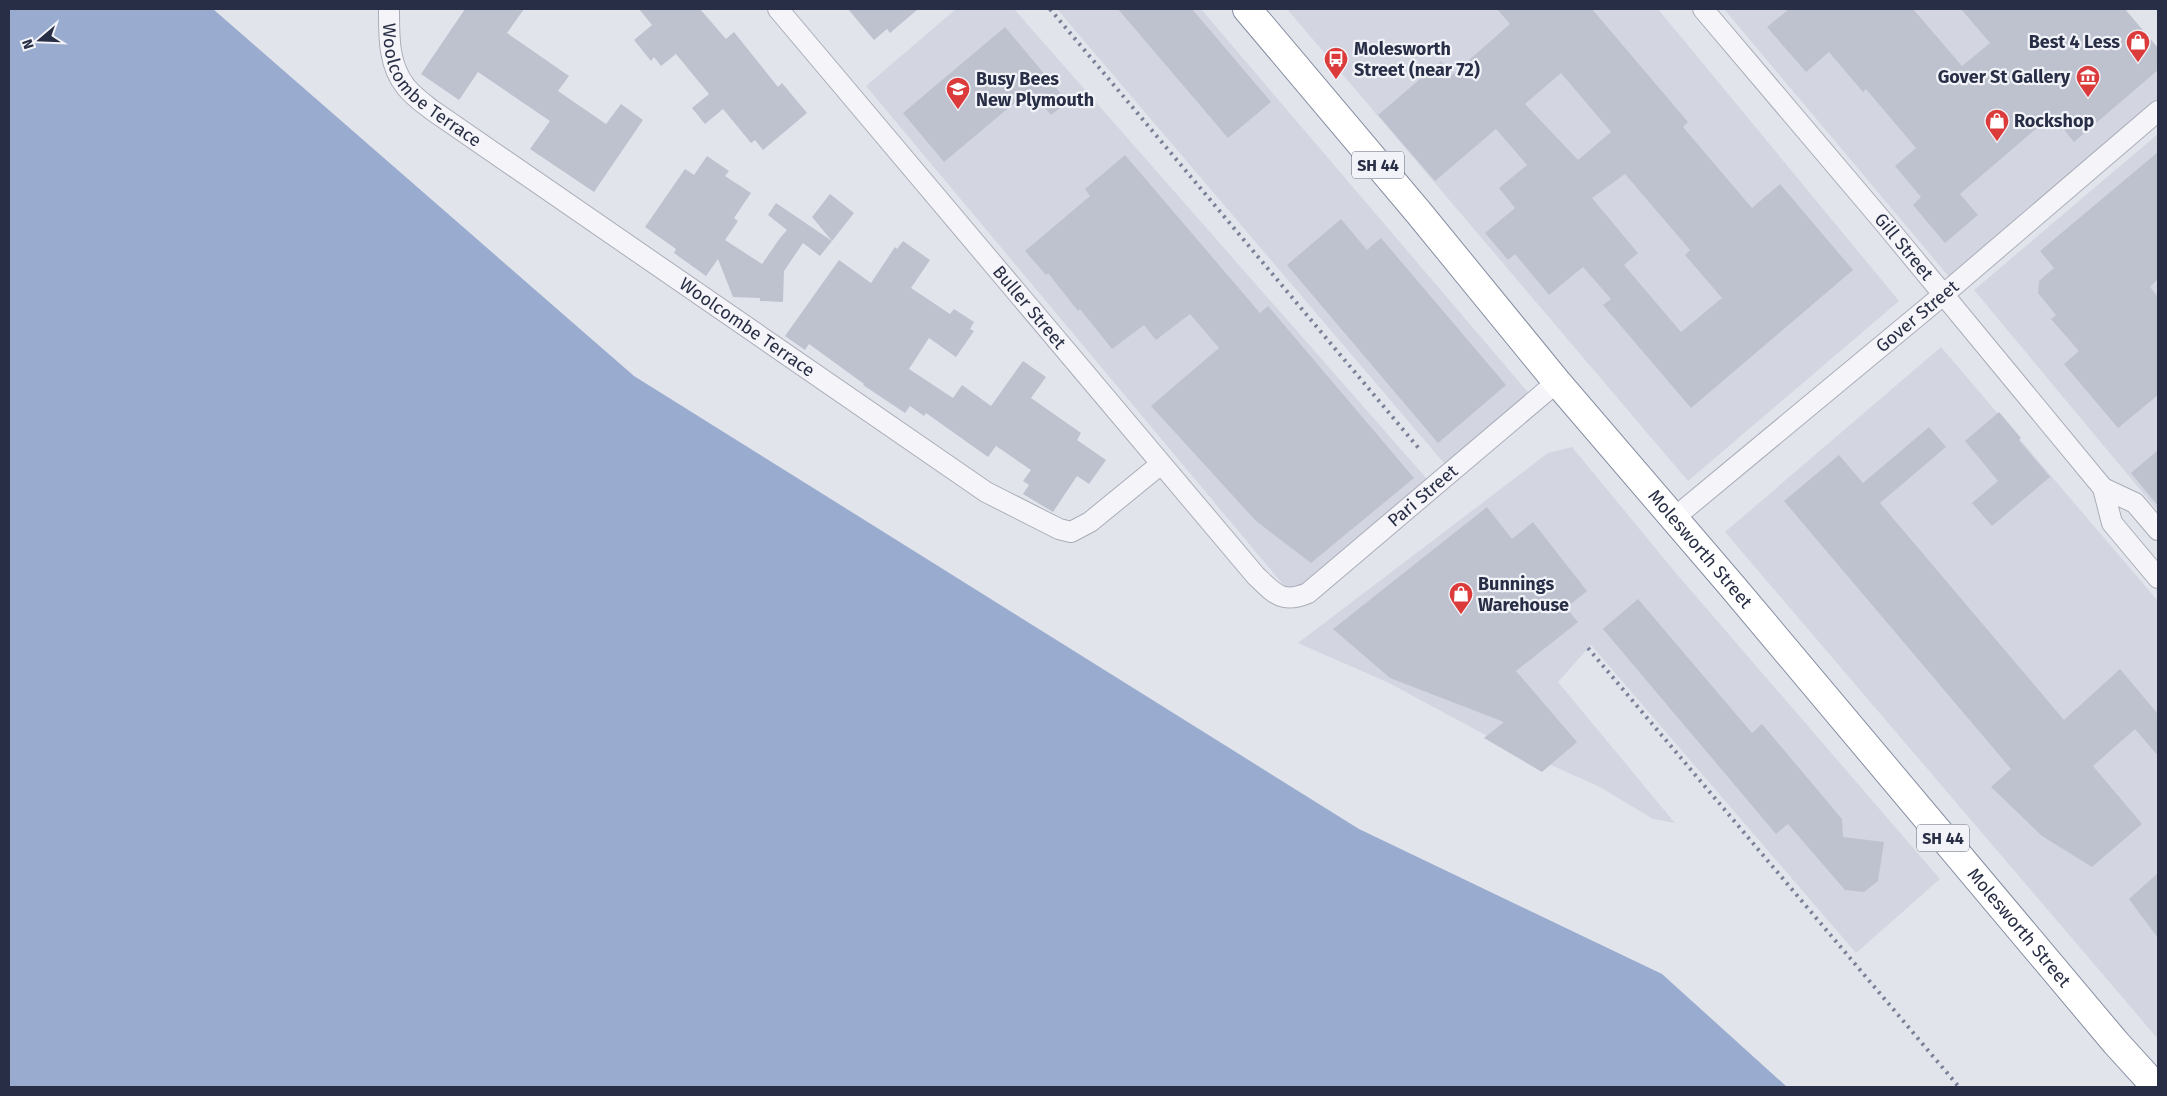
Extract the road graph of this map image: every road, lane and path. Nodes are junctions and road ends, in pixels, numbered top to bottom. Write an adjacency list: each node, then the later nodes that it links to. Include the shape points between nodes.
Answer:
1 (389, 9): 8 (street, Woolcombe Terrace, via 394,65 406,87 432,110 986,492 1071,532 1090,522)
2 (778, 9): 8 (street, Buller Street)
3 (1247, 9): 7 (highway, Molesworth Street / SH 44)
4 (1703, 9): 6 (street, Gill Street)
5 (2158, 111): 6 (street, Gover Street)
6 (1943, 295): 9 (street, Gill Street); 10 (street, Gover Street)
7 (1557, 382): 10 (highway, Molesworth Street / SH 44); 13 (street, Pari Street, via 1308,593)
8 (1161, 464): 13 (street, Buller Street, via 1256,576 1273,593)
9 (2103, 488): 11 (street, Gill Street, via 2135,503); 12 (street, Gill Street, via 2112,523)
10 (1674, 518): 14 (highway, Molesworth Street / SH 44)
11 (2158, 530)
12 (2158, 578)
13 (1286, 599)
14 (2156, 1087)

